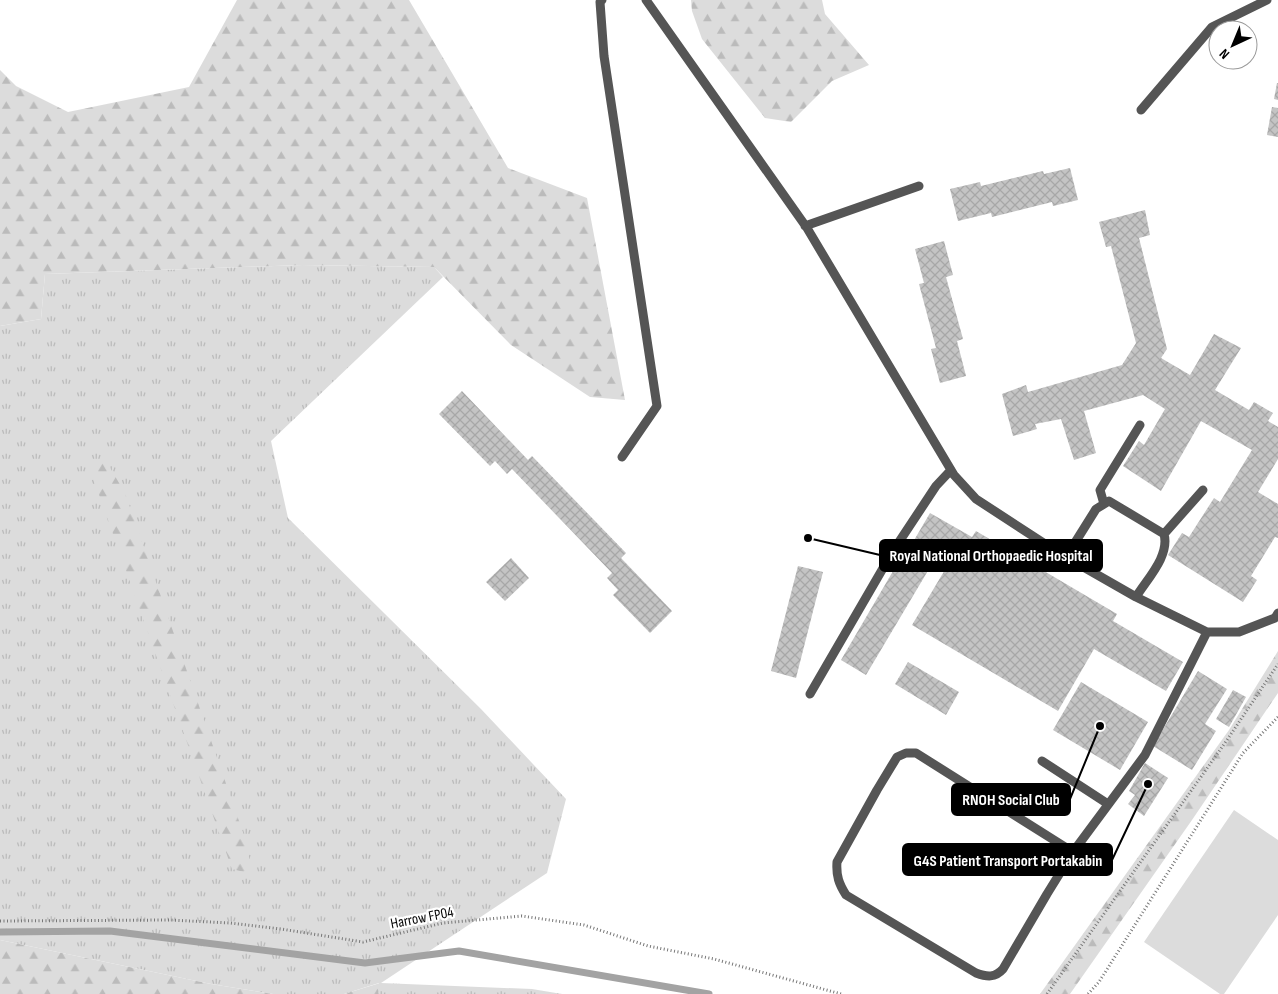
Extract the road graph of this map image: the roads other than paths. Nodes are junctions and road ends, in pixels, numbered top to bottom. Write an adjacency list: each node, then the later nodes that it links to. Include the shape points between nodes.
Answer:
1 (602, 0): 8 (lane, via 604,56 657,406)
2 (646, 0): 6 (lane)
3 (1266, 0): 4 (lane, via 1212,27)
4 (1141, 110)
5 (919, 186): 6 (lane)
6 (805, 226): 9 (lane)
7 (1140, 425): 11 (lane, via 1100,490)
8 (622, 457)
9 (951, 470): 13 (lane, via 976,499); 17 (lane, via 936,486 892,551)
10 (1203, 490): 12 (lane)
11 (1104, 504): 12 (lane, via 1110,501); 13 (lane, via 1096,508)
12 (1164, 534): 14 (lane, via 1166,543 1159,561)
13 (1066, 557): 14 (lane)
14 (1136, 597): 16 (lane)
15 (1278, 613): 16 (lane, via 1275,618 1239,632)
16 (1207, 632): 19 (lane, via 1145,755)
17 (810, 694)
18 (1042, 761): 19 (lane)
19 (1108, 804): 20 (lane)
20 (1073, 852): 20 (lane, via 998,975 976,973 846,896 836,874 837,862 877,790 897,757 906,753 916,754)

